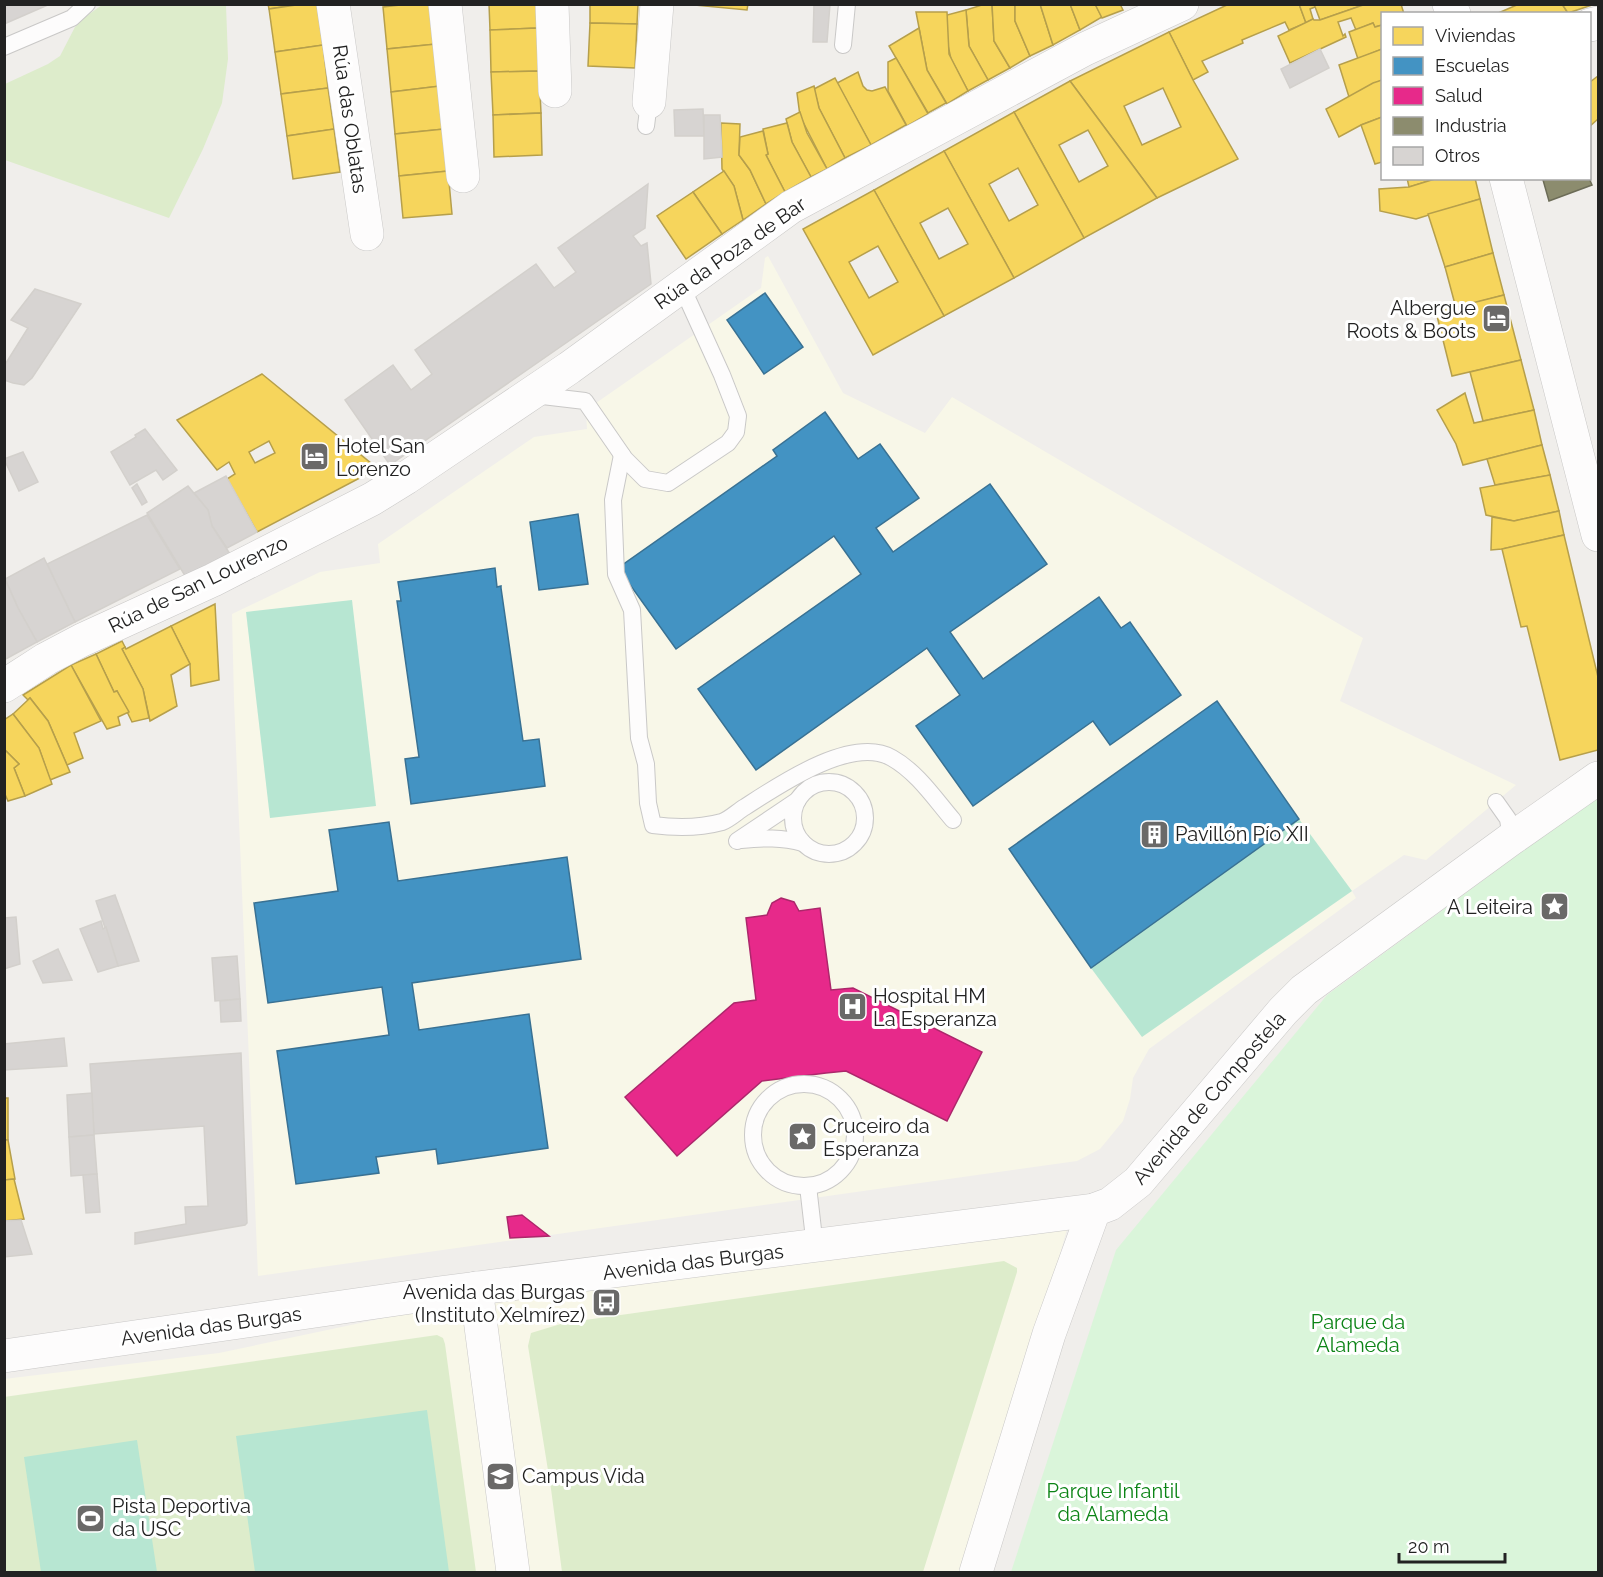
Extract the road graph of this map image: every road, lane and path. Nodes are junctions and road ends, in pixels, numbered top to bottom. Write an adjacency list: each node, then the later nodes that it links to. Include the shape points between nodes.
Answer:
1 (87, 4): 9 (lane, via 72,18)
2 (333, 4): 14 (street, Rúa das Oblatas)
3 (445, 4): 12 (street)
4 (552, 4): 10 (street)
5 (657, 4): 11 (street)
6 (847, 4): 8 (lane)
7 (1182, 4): 15 (street, Rúa da Poza de Bar, via 1085,49 791,207)
8 (843, 45)
9 (4, 47)
10 (555, 91)
11 (648, 114)
12 (463, 176)
13 (1507, 180): 19 (street)
14 (366, 234)
15 (682, 287): 16 (street, Rúa da Poza de Bar); 17 (lane, via 738,416 736,432 728,443 668,483 645,479)
16 (531, 395): 17 (lane, via 585,401); 18 (street, Rúa da Poza de Bar)
17 (622, 455): 24 (lane, via 613,500 616,574 632,610 639,738 653,825 697,826 724,821 804,772 840,756 868,751 893,758 920,781)
18 (394, 486): 20 (street, Rúa de San Lourenzo, via 224,574 81,640)
19 (1599, 535)
20 (4, 686)
21 (1599, 778): 25 (street, Avenida de Compostela)
22 (798, 800): 26 (lane, via 793,822); 26 (lane, via 737,841 766,837); 26 (lane, via 815,785 838,784 857,796 863,807 862,831 847,849 824,854)
23 (1496, 802): 25 (lane, via 1508,819)
24 (953, 820)
25 (1511, 839): 28 (street, Avenida de Compostela, via 1293,1001 1138,1182 1110,1204)
26 (803, 843)
27 (808, 1186): 27 (lane, via 840,1173 850,1159 855,1126 840,1097 809,1083 792,1084 764,1102 756,1116 754,1149 775,1178); 29 (lane)
28 (1094, 1210): 29 (street, Avenida das Burgas); 33 (street, via 1049,1334)
29 (813, 1233): 30 (street, Avenida das Burgas)
30 (476, 1288): 31 (street, Avenida das Burgas); 32 (street)
31 (4, 1356)
32 (513, 1572)
33 (976, 1572)

